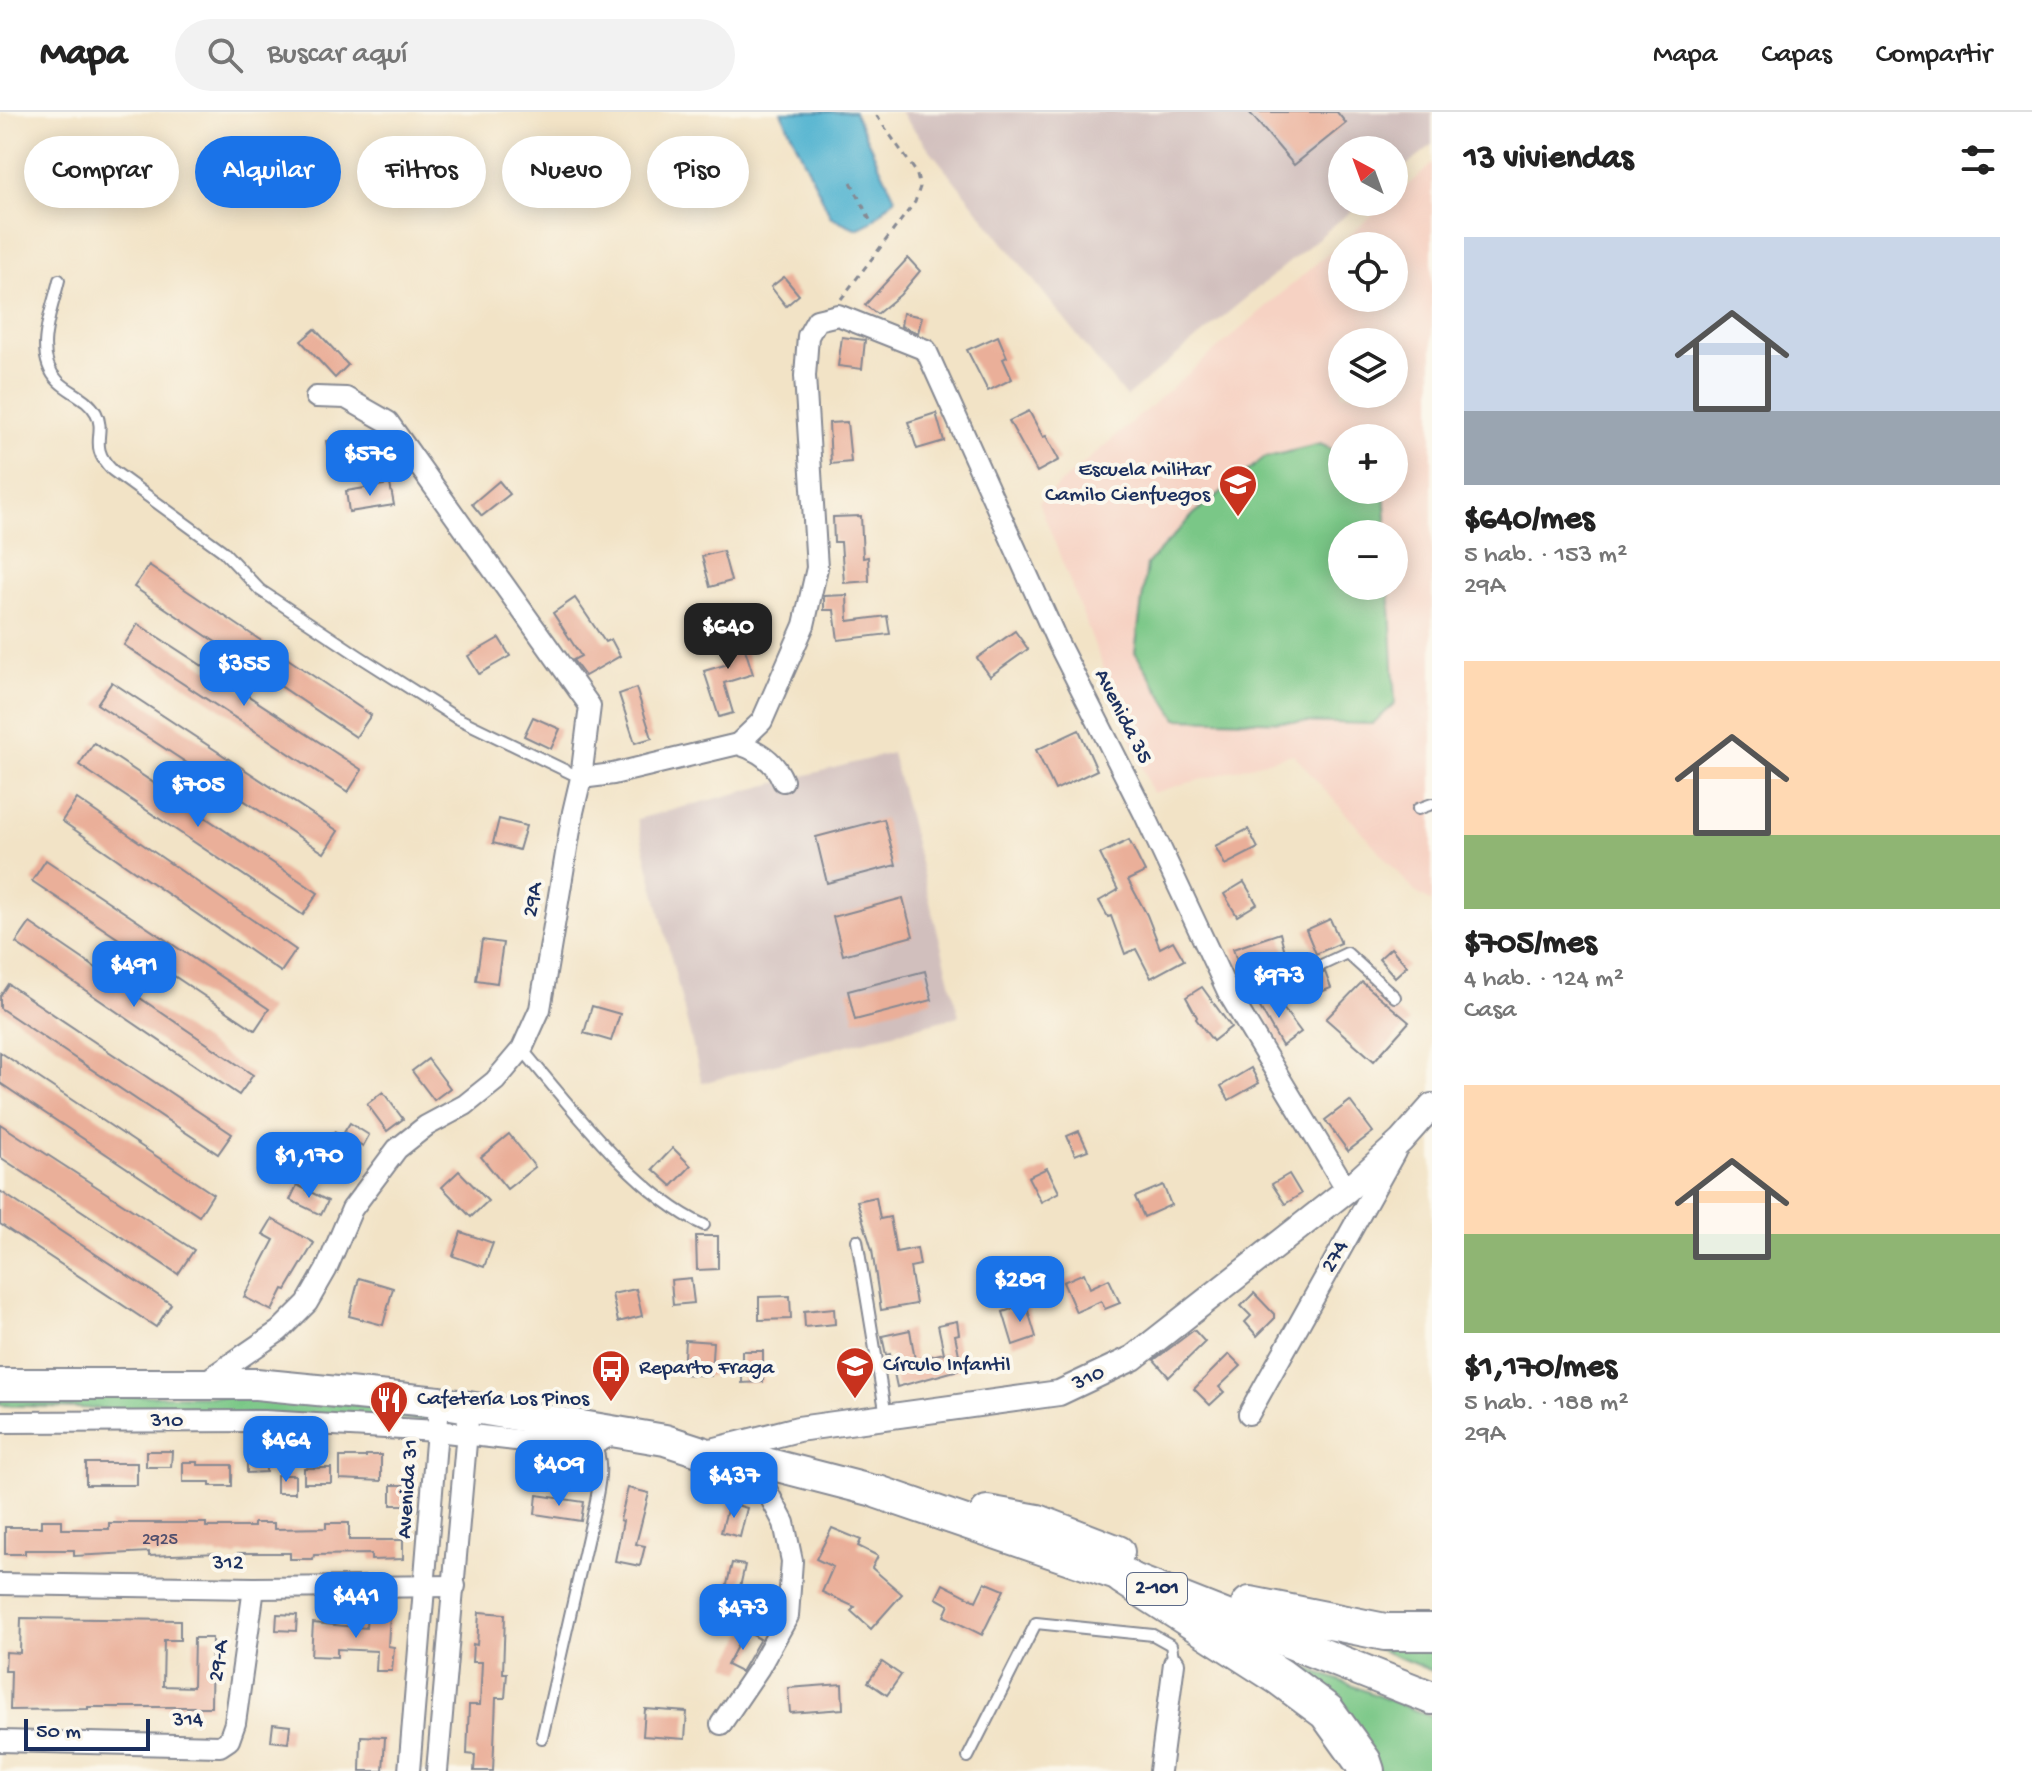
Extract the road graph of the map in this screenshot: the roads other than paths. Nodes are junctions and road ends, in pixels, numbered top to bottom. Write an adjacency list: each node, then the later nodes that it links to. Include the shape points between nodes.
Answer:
1 (59, 280): 4 (lane, via 44,347 49,367 96,414 98,451 112,470 223,551 260,590 287,609 455,717)
2 (316, 397): 4 (street, 29A, via 346,398 388,422 590,706)
3 (738, 744): 4 (street); 5 (street, via 777,766); 9 (street, Avenida 35, via 762,721 804,625 817,568 805,376 808,336 817,320 838,315 926,350 1058,643)
4 (581, 778): 10 (street, 29A, via 540,1009)
5 (783, 781)
6 (1432, 804): 7 (lane)
7 (1418, 809)
8 (1395, 997): 9 (lane, via 1347,953)
9 (1237, 1005): 13 (street, Avenida 35)
10 (522, 1049): 14 (lane, via 638,1179 670,1208); 17 (street, 29A, via 475,1097 397,1149 352,1209 307,1303 279,1331)
11 (1432, 1106): 12 (street, 274)
12 (1401, 1141): 13 (street, 310); 18 (street, 274)
13 (1347, 1190): 20 (street, 310, via 1133,1358 1059,1393)
14 (704, 1225)
15 (857, 1240): 20 (lane)
16 (0, 1384): 17 (main road, 2-101)
17 (199, 1386): 19 (main road, 2-101, via 256,1384)
18 (1249, 1414)
19 (438, 1416): 21 (main road, 2-101); 22 (street, 310); 29 (street, Avenida 31)
20 (886, 1418): 24 (street, 310, via 798,1429)
21 (468, 1420): 23 (main road, 2-101); 30 (street)
22 (0, 1422)
23 (605, 1437): 24 (main road, 2-101, via 665,1440); 38 (lane, via 595,1506)
24 (705, 1453): 25 (main road, 2-101)
25 (750, 1459): 26 (main road, 2-101); 37 (street, via 784,1523 792,1561 788,1616)
26 (878, 1492): 27 (highway, 2-101); 32 (highway, 2-101, via 1038,1521)
27 (1123, 1576): 36 (highway, 2-101); 45 (highway, via 1327,1712)
28 (0, 1584): 31 (street, 312)
29 (426, 1586): 30 (street, 312); 31 (street, 312); 42 (street, Avenida 31)
30 (455, 1586): 43 (street)
31 (254, 1588): 39 (street, 29-A)
32 (1250, 1605): 33 (highway, via 1385,1632); 35 (highway, 2-101)
33 (1432, 1632)
34 (1174, 1663): 41 (lane, via 1171,1645 1153,1635 1036,1623); 44 (street)
35 (1432, 1678)
36 (1432, 1698)
37 (721, 1724)
38 (542, 1738)
39 (229, 1740): 40 (street, 314, via 220,1746)
40 (0, 1741)
41 (968, 1757)
42 (409, 1771)
43 (437, 1771)
44 (1160, 1771)
45 (1366, 1771)

